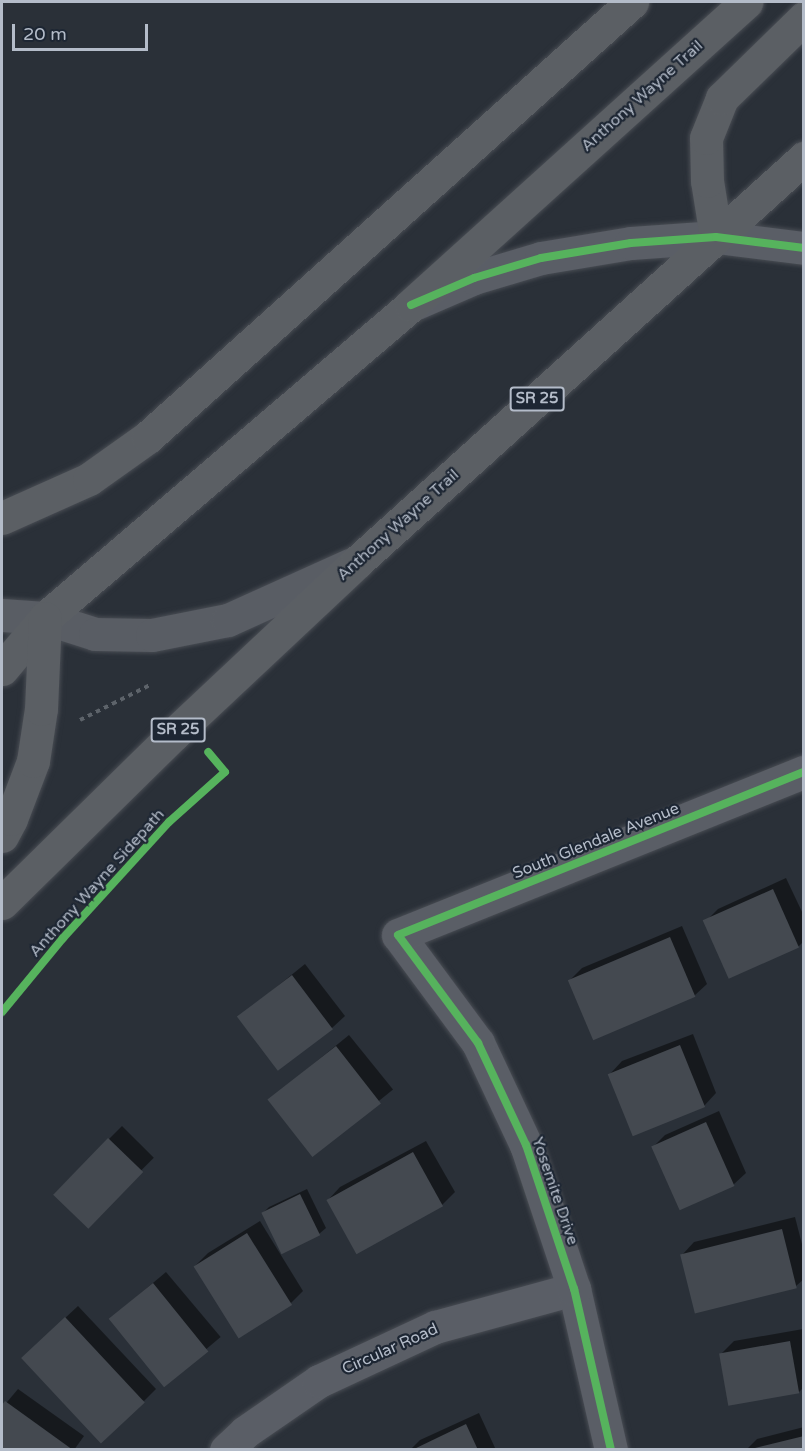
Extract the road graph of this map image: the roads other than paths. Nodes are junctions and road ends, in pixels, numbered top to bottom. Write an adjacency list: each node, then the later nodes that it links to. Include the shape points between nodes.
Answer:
1 (632, 2): 8 (highway, via 148,437 89,479)
2 (746, 2): 7 (highway, Anthony Wayne Trail)
3 (804, 18): 5 (highway, via 722,98 706,138 707,182)
4 (804, 158): 5 (highway, Anthony Wayne Trail / SR 25)
5 (716, 237): 6 (street); 7 (street, via 631,243 541,258 474,278); 9 (highway, Anthony Wayne Trail / SR 25)
6 (804, 248)
7 (411, 305): 11 (highway, Anthony Wayne Trail)
8 (2, 518)
9 (357, 562): 11 (main road, via 228,620 152,635 95,634); 15 (highway, Anthony Wayne Trail / SR 25)
10 (2, 615): 11 (main road)
11 (45, 618): 12 (highway, Anthony Wayne Trail); 14 (highway, via 41,709 33,760)
12 (2, 669)
13 (804, 772): 16 (street, South Glendale Avenue)
14 (2, 836)
15 (2, 903)
16 (398, 935): 17 (street, Yosemite Drive, via 478,1043 526,1144)
17 (574, 1288): 18 (street, Circular Road, via 435,1327 310,1387); 19 (street, Yosemite Drive)
18 (226, 1449)
19 (611, 1449)

